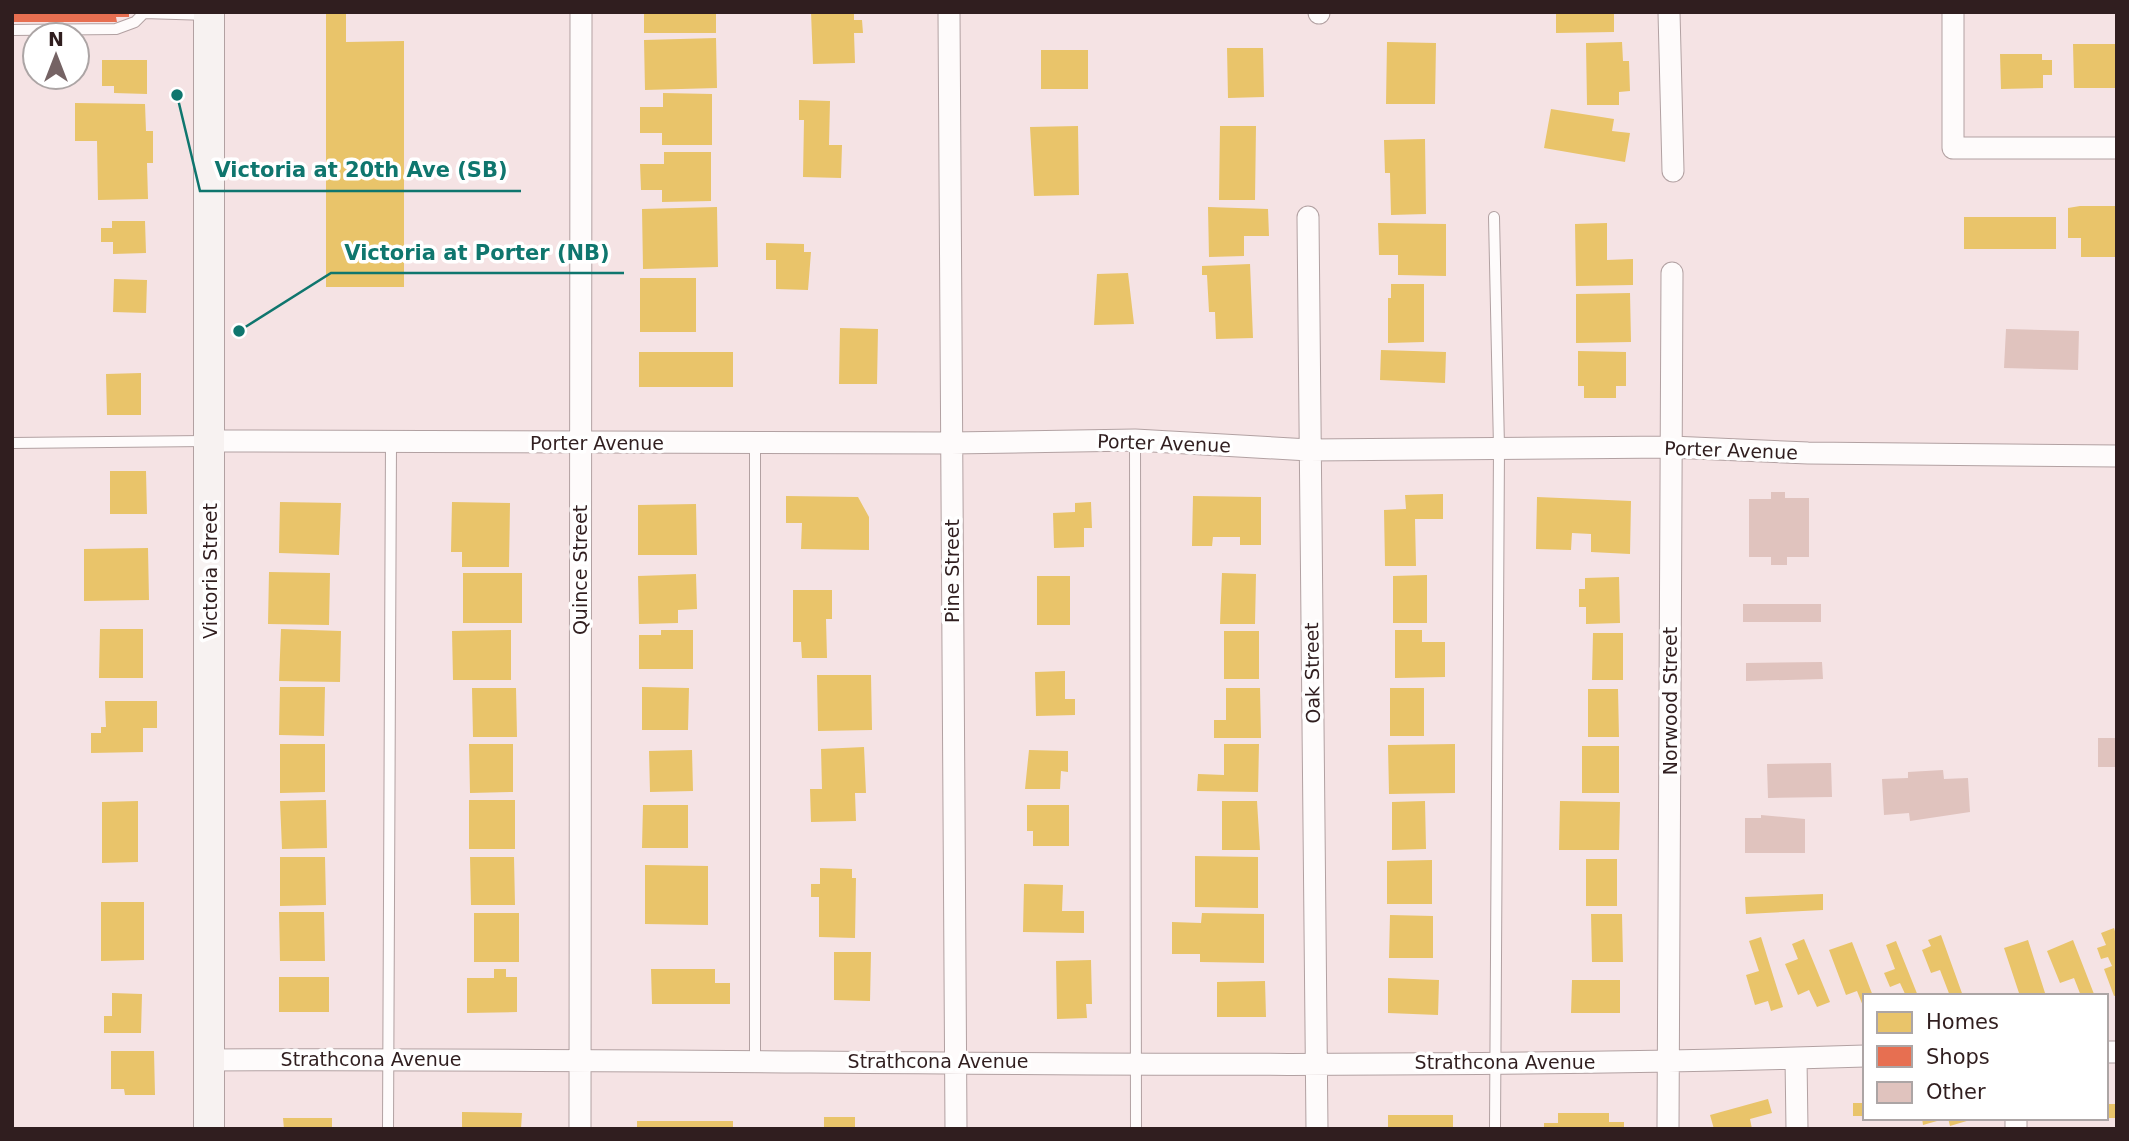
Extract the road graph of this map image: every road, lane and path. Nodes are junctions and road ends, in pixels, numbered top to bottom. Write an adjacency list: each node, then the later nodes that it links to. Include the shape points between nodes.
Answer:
1 (581, 12): 18 (street, Quince Street)
2 (949, 12): 19 (street, Pine Street)
3 (1669, 12): 9 (street)
4 (1954, 12): 8 (street, via 1953,148)
5 (144, 13): 6 (lane); 7 (lane, via 116,29)
6 (209, 13): 14 (street, Victoria Street)
7 (12, 30)
8 (2117, 148)
9 (1673, 172)
10 (1308, 217): 22 (street, Oak Street)
11 (1494, 217): 20 (lane)
12 (1672, 273): 21 (street, Norwood Street)
13 (1135, 440): 19 (street, Porter Avenue); 22 (street, Porter Avenue); 33 (lane)
14 (211, 441): 15 (street, Porter Avenue); 17 (lane); 27 (street, Victoria Street)
15 (391, 442): 18 (street, Porter Avenue); 26 (lane)
16 (755, 442): 18 (street, Porter Avenue); 19 (street, Porter Avenue); 29 (lane)
17 (12, 443)
18 (580, 443): 28 (street, Quince Street)
19 (951, 443): 30 (street, Pine Street)
20 (1499, 447): 21 (street, Porter Avenue); 22 (street, Porter Avenue); 31 (lane)
21 (1671, 447): 23 (street, Porter Avenue); 32 (street, Norwood Street)
22 (1309, 450): 34 (street, Oak Street)
23 (2117, 456)
24 (1863, 1056): 25 (street, Strathcona Avenue)
25 (1796, 1058): 32 (street, Strathcona Avenue); 43 (street)
26 (388, 1059): 27 (street, Strathcona Avenue); 28 (street, Strathcona Avenue); 36 (lane)
27 (208, 1060): 35 (street, Victoria Street)
28 (580, 1060): 29 (street, Strathcona Avenue); 37 (street, Quince Street)
29 (755, 1060): 30 (street, Strathcona Avenue)
30 (956, 1061): 33 (street, Strathcona Avenue); 38 (street, Pine Street)
31 (1495, 1061): 32 (street, Strathcona Avenue); 34 (street, Strathcona Avenue); 41 (lane)
32 (1668, 1062): 42 (street, Norwood Street)
33 (1136, 1063): 34 (street, Strathcona Avenue); 39 (lane)
34 (1317, 1063): 40 (street, Oak Street)
35 (209, 1129)
36 (388, 1129)
37 (580, 1129)
38 (956, 1129)
39 (1136, 1129)
40 (1317, 1129)
41 (1495, 1129)
42 (1668, 1129)
43 (1797, 1129)

